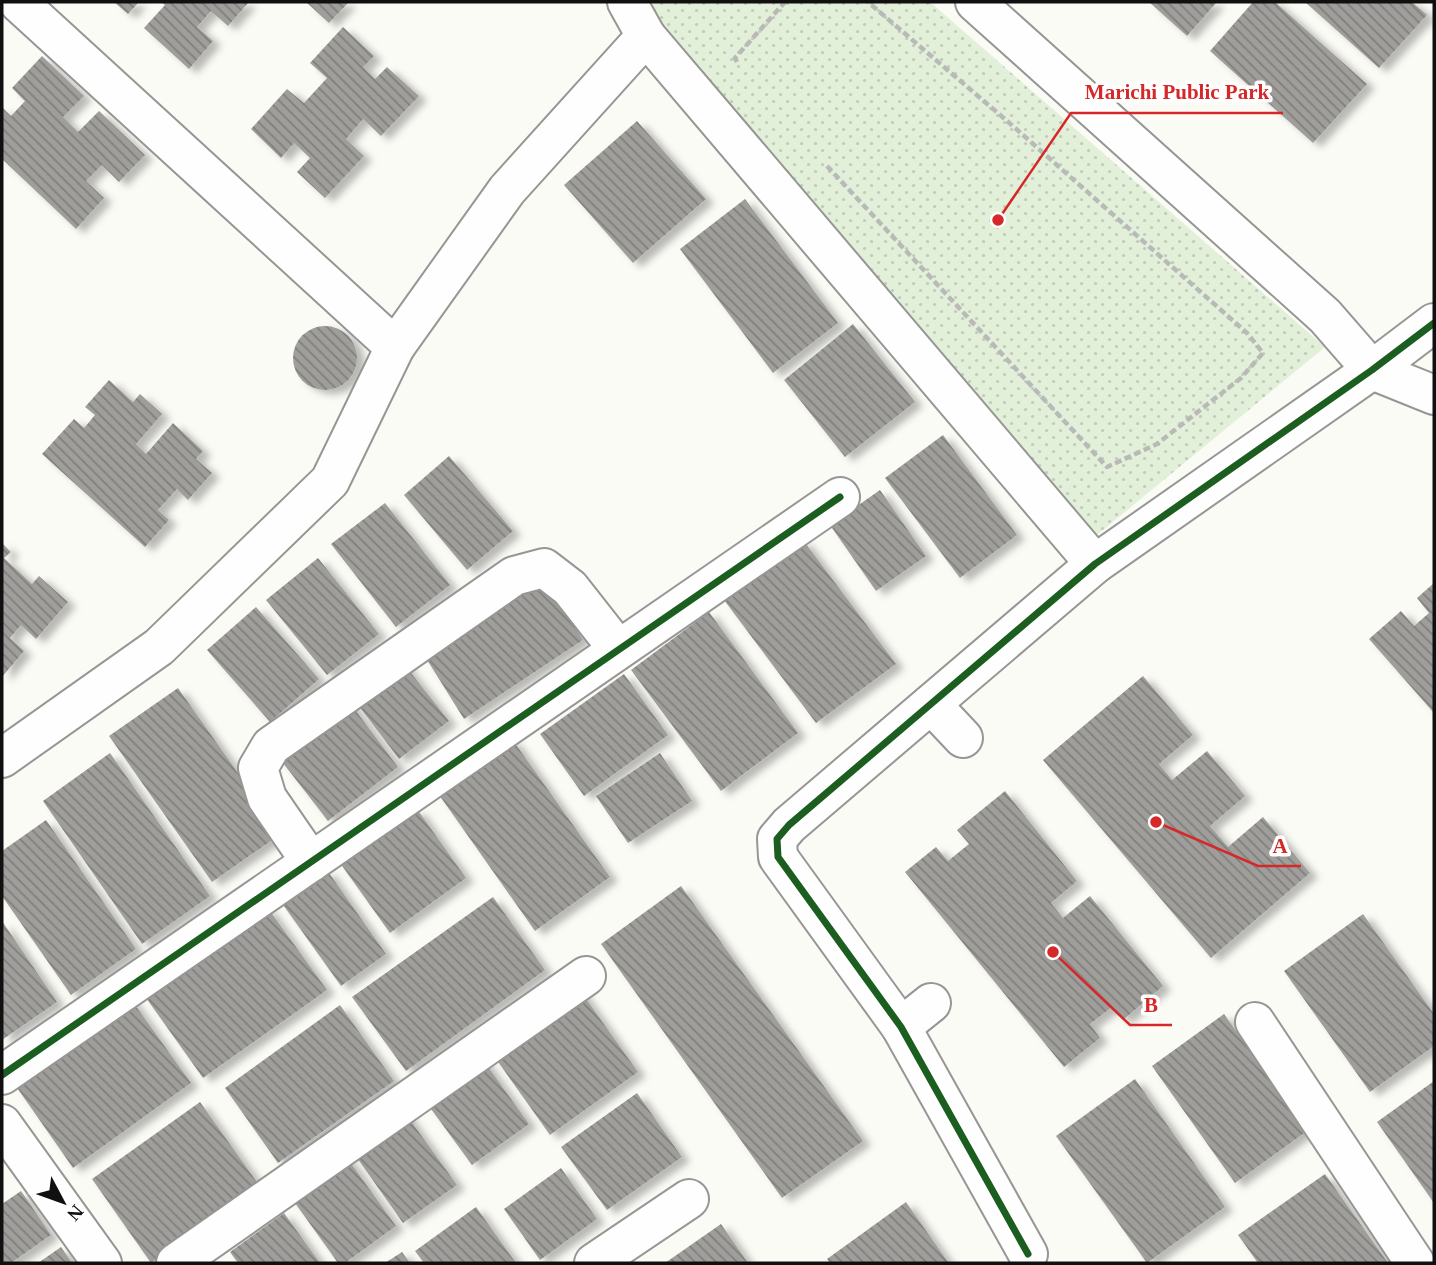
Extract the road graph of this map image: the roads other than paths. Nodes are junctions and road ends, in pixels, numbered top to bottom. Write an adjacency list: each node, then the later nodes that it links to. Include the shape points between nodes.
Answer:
1 (626, 2): 4 (street)
2 (975, 2): 7 (street, via 1325,316)
3 (14, 9): 6 (street)
4 (646, 36): 6 (street, via 507,190); 10 (street)
5 (1434, 323): 7 (street)
6 (395, 347): 14 (street, via 330,481 159,647)
7 (1372, 370): 8 (street); 10 (street)
8 (1434, 395)
9 (839, 497): 11 (street)
10 (1095, 564): 12 (street)
11 (618, 649): 15 (street); 15 (street, via 570,588 544,568 514,576 271,746 258,768 267,798)
12 (931, 704): 13 (street); 19 (street, via 777,839 778,857)
13 (963, 738)
14 (2, 758)
15 (311, 862): 20 (street)
16 (586, 976): 25 (street)
17 (932, 1003): 19 (street)
18 (1255, 1022): 27 (street)
19 (901, 1027): 23 (street)
20 (2, 1075)
21 (2, 1124): 24 (street)
22 (689, 1199): 26 (street)
23 (1028, 1254)
24 (102, 1263)
25 (176, 1263)
26 (594, 1263)
27 (1415, 1263)

